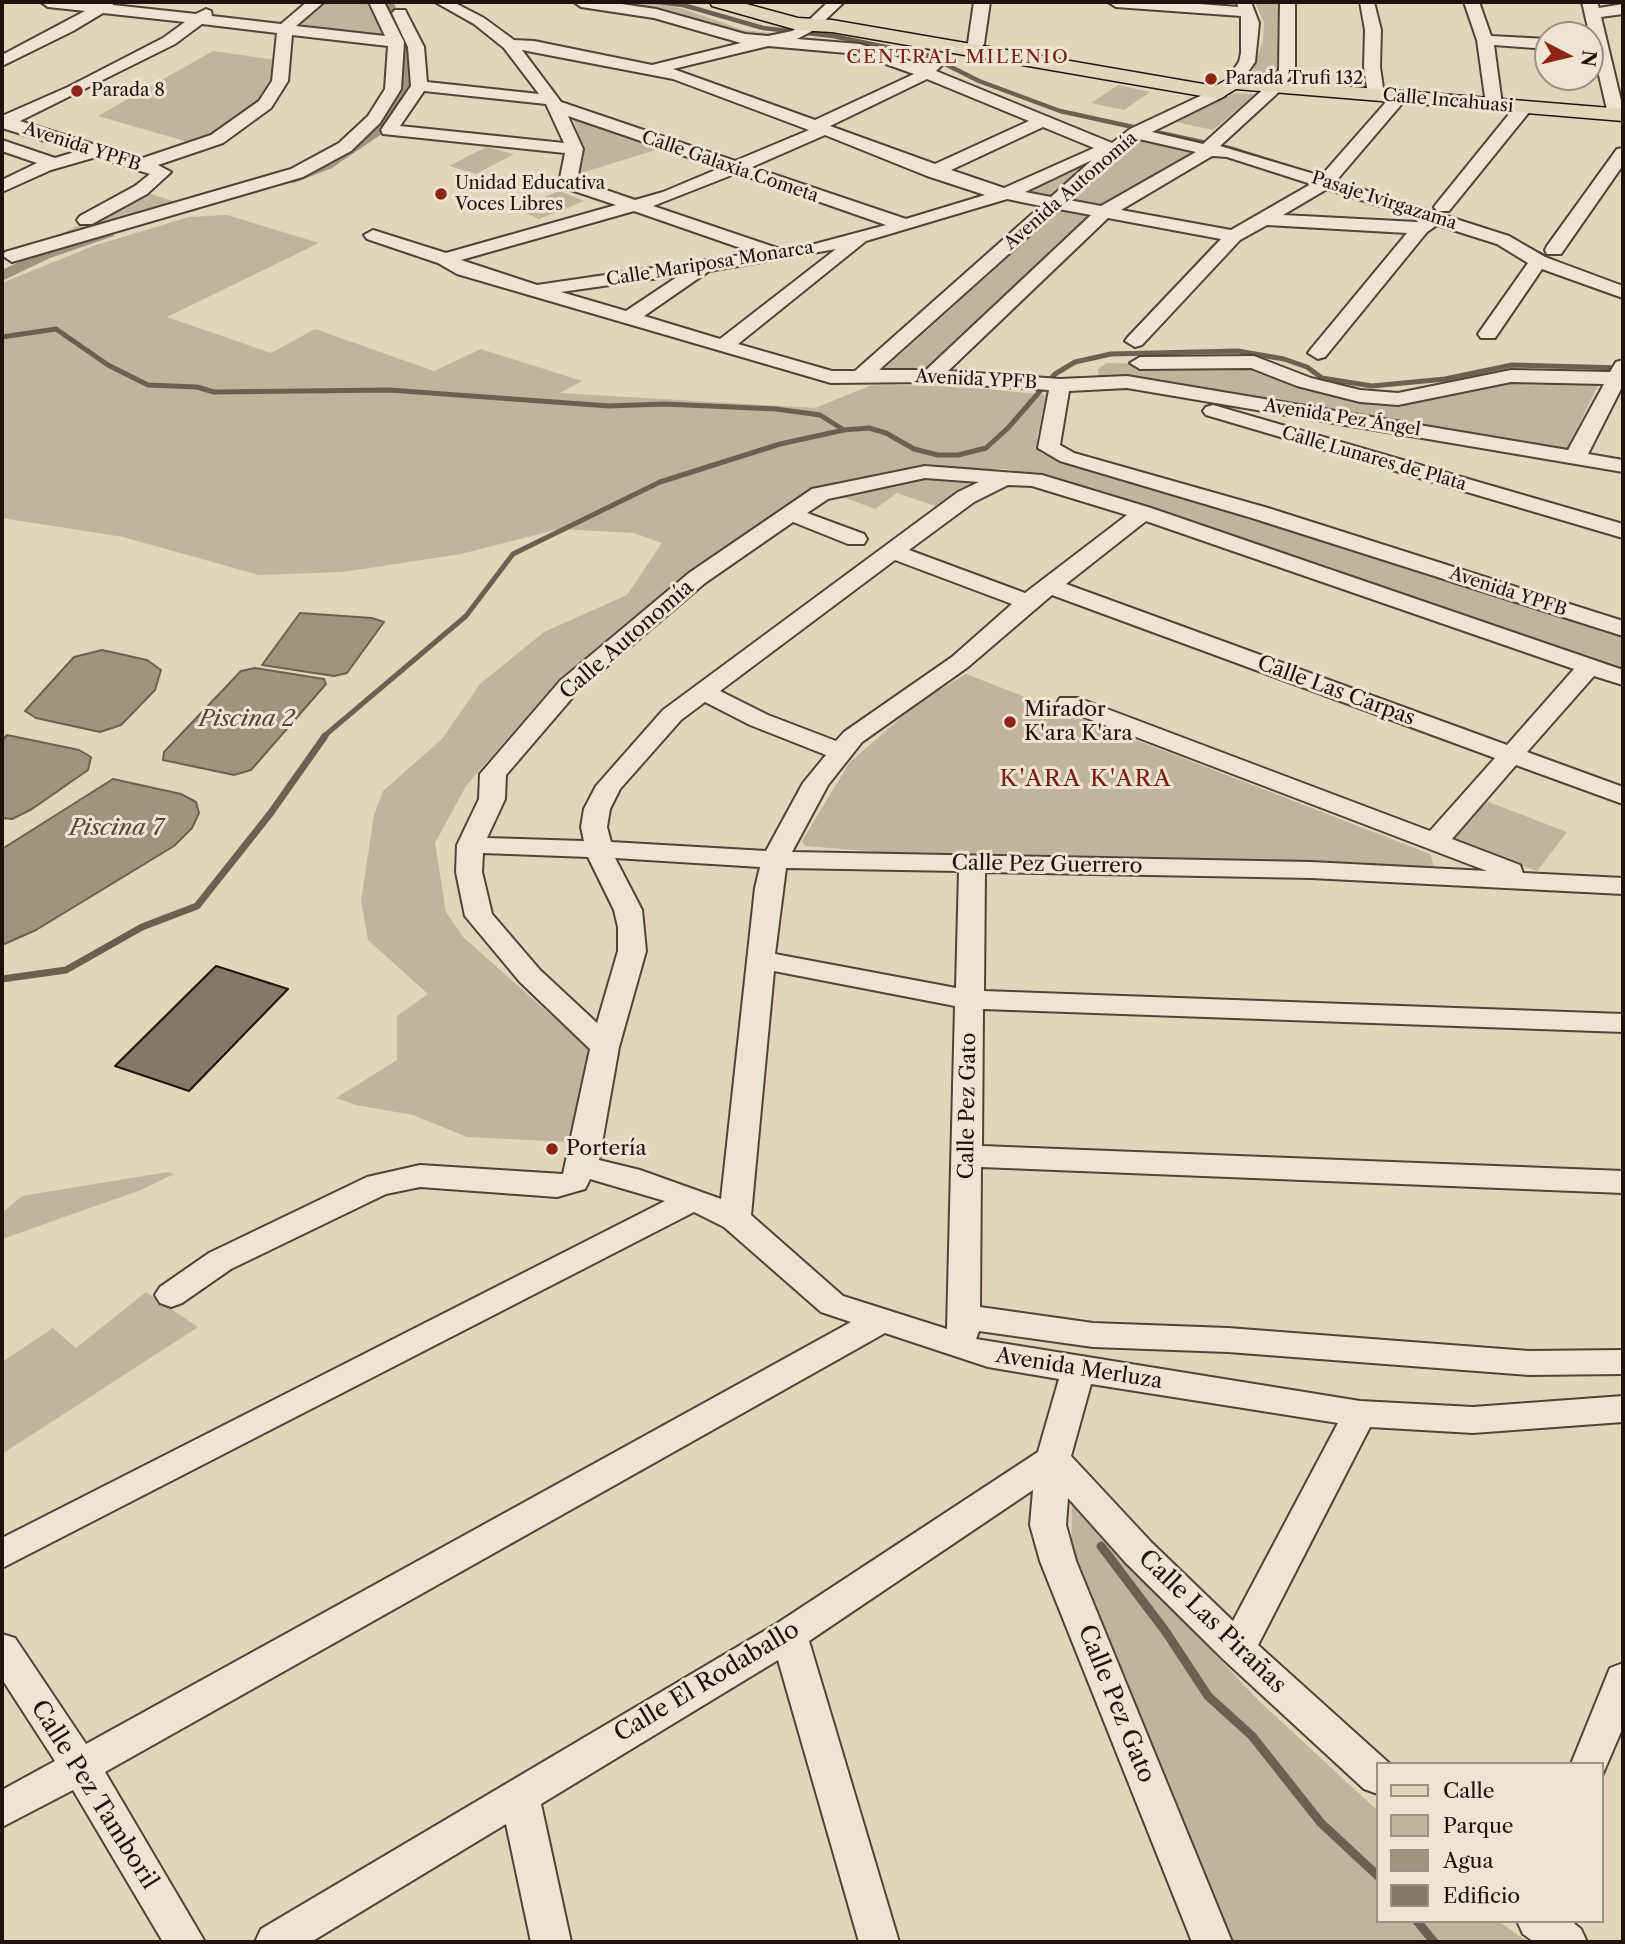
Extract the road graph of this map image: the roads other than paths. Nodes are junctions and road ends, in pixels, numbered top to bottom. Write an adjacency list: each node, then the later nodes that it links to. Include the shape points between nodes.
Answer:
1 (47, 2): 15 (street)
2 (217, 2): 19 (street)
3 (317, 2): 20 (street)
4 (377, 2): 24 (street)
5 (397, 2): 34 (street, via 416,47)
6 (442, 2): 26 (street, via 479,21)
7 (581, 2): 23 (street)
8 (719, 2): 21 (main road, Calle Incahuasi)
9 (837, 2): 21 (street)
10 (982, 2): 29 (street, via 976,44)
11 (1116, 2): 16 (street)
12 (1288, 2): 35 (street, Avenida Autonomía, via 1287,70)
13 (1367, 2): 37 (street)
14 (1472, 2): 22 (street)
15 (105, 5): 19 (street); 30 (street)
16 (1247, 7): 36 (street, via 1251,23 1247,62)
17 (1591, 8): 18 (street)
18 (1623, 9)
19 (202, 19): 20 (street); 43 (street, via 74,90)
20 (285, 29): 24 (street); 55 (street, via 280,81 265,104 217,139)
21 (804, 30): 23 (street); 29 (main road, Calle Incahuasi, via 832,26)
22 (1485, 40): 25 (street); 40 (street)
23 (761, 41): 31 (street, via 860,49); 32 (street)
24 (396, 42): 72 (street, via 396,77 389,99 361,134 318,164)
25 (1534, 43)
26 (509, 45): 32 (street); 39 (street)
27 (1604, 48): 28 (street)
28 (1623, 49)
29 (971, 50): 36 (main road, Calle Incahuasi)
30 (2, 61)
31 (932, 67): 44 (street); 46 (street)
32 (652, 70): 46 (street, via 713,86)
33 (1604, 72): 42 (street)
34 (419, 86): 39 (street, Calle Galaxia Cometa); 50 (street, via 389,130)
35 (1275, 87): 36 (main road, Calle Incahuasi); 37 (main road, Calle Incahuasi); 48 (street, Avenida Autonomía)
36 (1225, 88): 45 (street, Avenida Autonomía)
37 (1376, 94): 38 (main road, Calle Incahuasi)
38 (1400, 96): 40 (main road, Calle Incahuasi); 58 (street)
39 (554, 103): 50 (street); 56 (street, Calle Galaxia Cometa)
40 (1494, 104): 41 (main road, Calle Incahuasi)
41 (1524, 107): 42 (main road, Calle Incahuasi); 64 (street)
42 (1619, 114)
43 (2, 118): 52 (street, Avenida YPFB)
44 (1041, 122): 51 (street); 57 (street)
45 (1159, 122): 47 (street, Avenida Autonomía); 48 (street, Pasaje Ivirgazama)
46 (819, 128): 56 (street); 57 (street)
47 (1136, 133): 48 (street, Pasaje Ivirgazama); 51 (street, Avenida Autonomía)
48 (1212, 143): 58 (street, Pasaje Ivirgazama, via 1229,152); 63 (street, Avenida Autonomía, via 1202,156)
49 (2, 145): 54 (street, Avenida YPFB)
50 (574, 149): 62 (street, via 568,183)
51 (1114, 150): 60 (street, Calle Mariposa Monarca, via 1094,153); 61 (street, Avenida Autonomía)
52 (97, 151): 54 (street); 55 (street, Avenida YPFB)
53 (1623, 153): 71 (street)
54 (57, 164): 59 (street)
55 (141, 165): 72 (street, Avenida YPFB, via 162,172 119,204)
56 (736, 170): 62 (street, via 669,196); 66 (street, Calle Galaxia Cometa)
57 (933, 172): 60 (street)
58 (1329, 177): 64 (street, Pasaje Ivirgazama); 65 (street)
59 (2, 187)
60 (1008, 193): 61 (street); 66 (street, Calle Mariposa Monarca)
61 (1056, 202): 63 (street); 86 (street, Avenida Autonomía)
62 (633, 204): 70 (street); 73 (street)
63 (1104, 212): 68 (street); 85 (street, Avenida Autonomía)
64 (1432, 218): 65 (street); 71 (street, Pasaje Ivirgazama); 82 (street)
65 (1262, 219): 68 (street)
66 (905, 225): 69 (street, Calle Mariposa Monarca)
67 (373, 235): 73 (street, Avenida YPFB)
68 (1234, 236): 80 (street)
69 (854, 239): 70 (street, Calle Mariposa Monarca); 81 (street, via 858,243)
70 (783, 256): 74 (street, Calle Mariposa Monarca)
71 (1546, 256): 75 (street, Pasaje Ivirgazama); 77 (street, Pasaje Ivirgazama); 79 (street)
72 (7, 258)
73 (445, 259): 76 (street, Avenida YPFB, via 464,270)
74 (705, 267): 76 (street, Calle Mariposa Monarca); 78 (street)
75 (1623, 277)
76 (531, 290): 78 (street, Avenida YPFB)
77 (1623, 292)
78 (629, 318): 81 (street, Avenida YPFB)
79 (1488, 334)
80 (1135, 341)
81 (722, 347): 86 (street, Avenida YPFB, via 831,377)
82 (1318, 353)
83 (1140, 363): 84 (street, via 1254,362 1360,397 1398,398 1511,376)
84 (1621, 372): 89 (street)
85 (930, 376): 86 (street, Avenida YPFB); 88 (street, Avenida YPFB)
86 (859, 377)
87 (1127, 382): 88 (street, Avenida Pez Ángel); 89 (street, Avenida Pez Ángel); 94 (street, Calle Lunares de Plata, via 1366,458)
88 (1050, 384): 99 (street, Avenida YPFB, via 1049,448 1067,457 1260,513)
89 (1576, 456): 90 (street, Avenida Pez Ángel)
90 (1623, 466)
91 (1011, 476): 92 (street); 93 (street, Calle Autonomía, via 904,474 820,494); 96 (street, via 966,497)
92 (1143, 513): 97 (street); 100 (street)
93 (791, 514): 95 (street); 108 (street, Calle Autonomía, via 697,578 569,686 493,774 492,799)
94 (1623, 531)
95 (856, 539)
96 (892, 552): 98 (street); 102 (street)
97 (1050, 586): 98 (street); 105 (street, Calle Las Carpas)
98 (1028, 602): 104 (street, via 960,662 853,737)
99 (1623, 629)
100 (1589, 667): 101 (street); 105 (street)
101 (1623, 678)
102 (706, 692): 104 (street, via 759,720); 109 (street, via 671,715 609,786 594,827)
103 (1069, 704): 107 (street)
104 (841, 752): 110 (street, via 816,783)
105 (1512, 756): 106 (street, Calle Las Carpas); 107 (street)
106 (1623, 796)
107 (1436, 841): 112 (street)
108 (470, 845): 109 (street, Calle Pez Guerrero); 117 (street, Calle Autonomía, via 469,872 479,916 530,976)
109 (599, 849): 110 (street, Calle Pez Guerrero); 117 (street, via 632,927 632,951)
110 (775, 860): 111 (street, Calle Pez Guerrero); 114 (street, via 768,888)
111 (972, 864): 112 (street, Calle Pez Guerrero); 115 (street, Calle Pez Gato)
112 (1533, 879): 113 (street, Calle Pez Guerrero)
113 (1622, 889)
114 (763, 960): 115 (street); 122 (street)
115 (971, 1000): 116 (street); 118 (street, Calle Pez Gato)
116 (1623, 1023)
117 (605, 1047): 119 (street)
118 (967, 1156): 120 (street); 125 (street, Calle Pez Gato)
119 (582, 1167): 121 (street, Avenida Merluza); 123 (street, via 574,1181 557,1186 420,1175 378,1185 220,1261)
120 (1623, 1182)
121 (694, 1199): 122 (street, Avenida Merluza); 131 (street)
122 (735, 1219): 124 (street, Avenida Merluza, via 832,1304)
123 (171, 1295)
124 (882, 1320): 125 (street, Avenida Merluza); 137 (street)
125 (963, 1332): 126 (street, Avenida Merluza, via 1228,1340 1529,1363); 127 (street, Avenida Merluza, via 1018,1361)
126 (1623, 1362)
127 (1078, 1369): 129 (street, Avenida Merluza); 130 (street)
128 (1623, 1409): 129 (street, Avenida Merluza, via 1473,1420)
129 (1360, 1414): 134 (street)
130 (1053, 1459): 132 (street, Calle El Rodaballo); 134 (street, Calle Las Pirañas, via 1139,1553); 146 (street, Calle Pez Gato, via 1048,1525 1058,1561)
131 (2, 1554)
132 (789, 1635): 139 (street, Calle El Rodaballo); 145 (street)
133 (2, 1649): 137 (street, Calle Pez Tamboril)
134 (1237, 1649): 138 (street, Calle Las Pirañas)
135 (1623, 1679): 136 (street)
136 (1591, 1762)
137 (80, 1766): 140 (street); 142 (street, Calle Pez Tamboril)
138 (1376, 1775)
139 (519, 1794): 143 (street, Calle El Rodaballo); 144 (street)
140 (2, 1810)
141 (1540, 1923): 147 (street)
142 (184, 1942)
143 (275, 1942)
144 (551, 1942)
145 (879, 1942)
146 (1212, 1942)
147 (1567, 1942)

